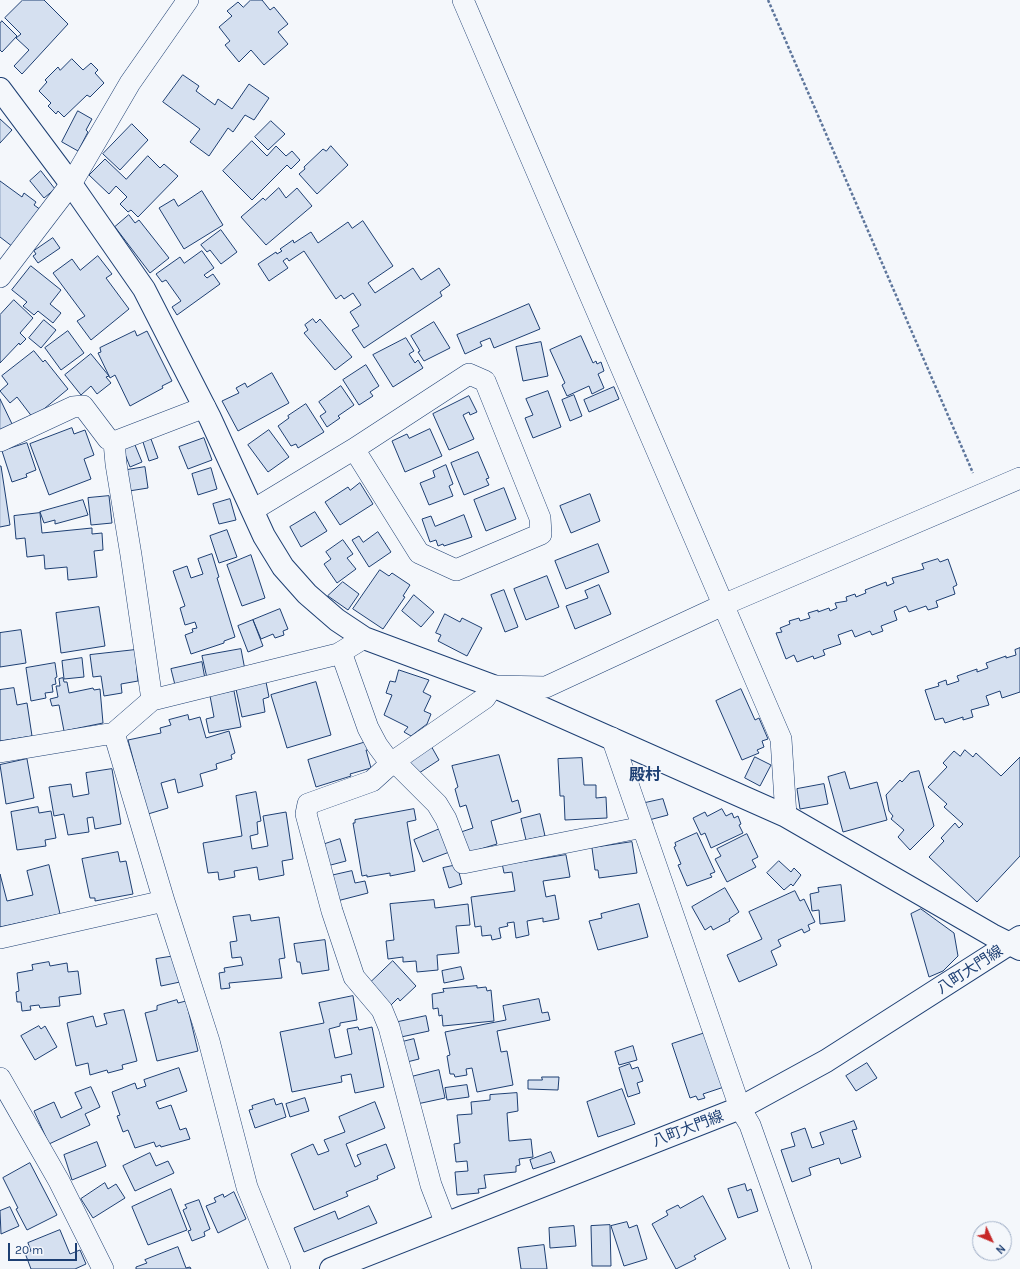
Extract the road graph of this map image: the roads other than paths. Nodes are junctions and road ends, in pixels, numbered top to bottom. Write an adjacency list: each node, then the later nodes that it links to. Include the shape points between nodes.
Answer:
1 (188, 0): 4 (street, via 130,83)
2 (462, 0): 12 (street)
3 (0, 90): 4 (street)
4 (71, 184): 5 (street); 6 (street, via 144,289)
5 (0, 277)
6 (205, 407): 8 (street); 11 (street)
7 (0, 441): 8 (street, via 73,407 83,406)
8 (114, 442): 16 (street)
9 (354, 449): 9 (street, via 469,374 485,381 540,518 541,534 456,570 419,553); 11 (street)
10 (1020, 478): 12 (street)
11 (253, 510): 13 (street, via 264,536 283,567 307,594 337,620)
12 (723, 605): 15 (street, via 546,687); 21 (street, via 781,739)
13 (364, 638): 14 (street); 15 (street)
14 (342, 652): 16 (street); 20 (street, via 368,728 377,745)
15 (493, 686): 18 (street); 20 (street, via 484,698)
16 (152, 700): 17 (street)
17 (114, 733): 19 (street); 23 (street)
18 (612, 738): 21 (street); 22 (street)
19 (0, 752)
20 (392, 762): 22 (street, via 437,804 446,819 463,863); 28 (street, via 372,781 308,804 306,814 332,911 354,977 382,1010 389,1027 430,1185)
21 (786, 816): 25 (street, via 992,935)
22 (643, 827): 27 (street)
23 (164, 901): 24 (street); 30 (street, via 209,1041 247,1187)
24 (0, 938)
25 (1017, 943): 27 (street, 八町大門線, via 826,1061)
26 (0, 1078): 29 (street, via 59,1181)
27 (740, 1108): 28 (street, 八町大門線); 32 (street, via 750,1125)
28 (446, 1224): 31 (street, 八町大門線)
29 (103, 1269)
30 (280, 1269)
31 (331, 1269)
32 (801, 1269)

